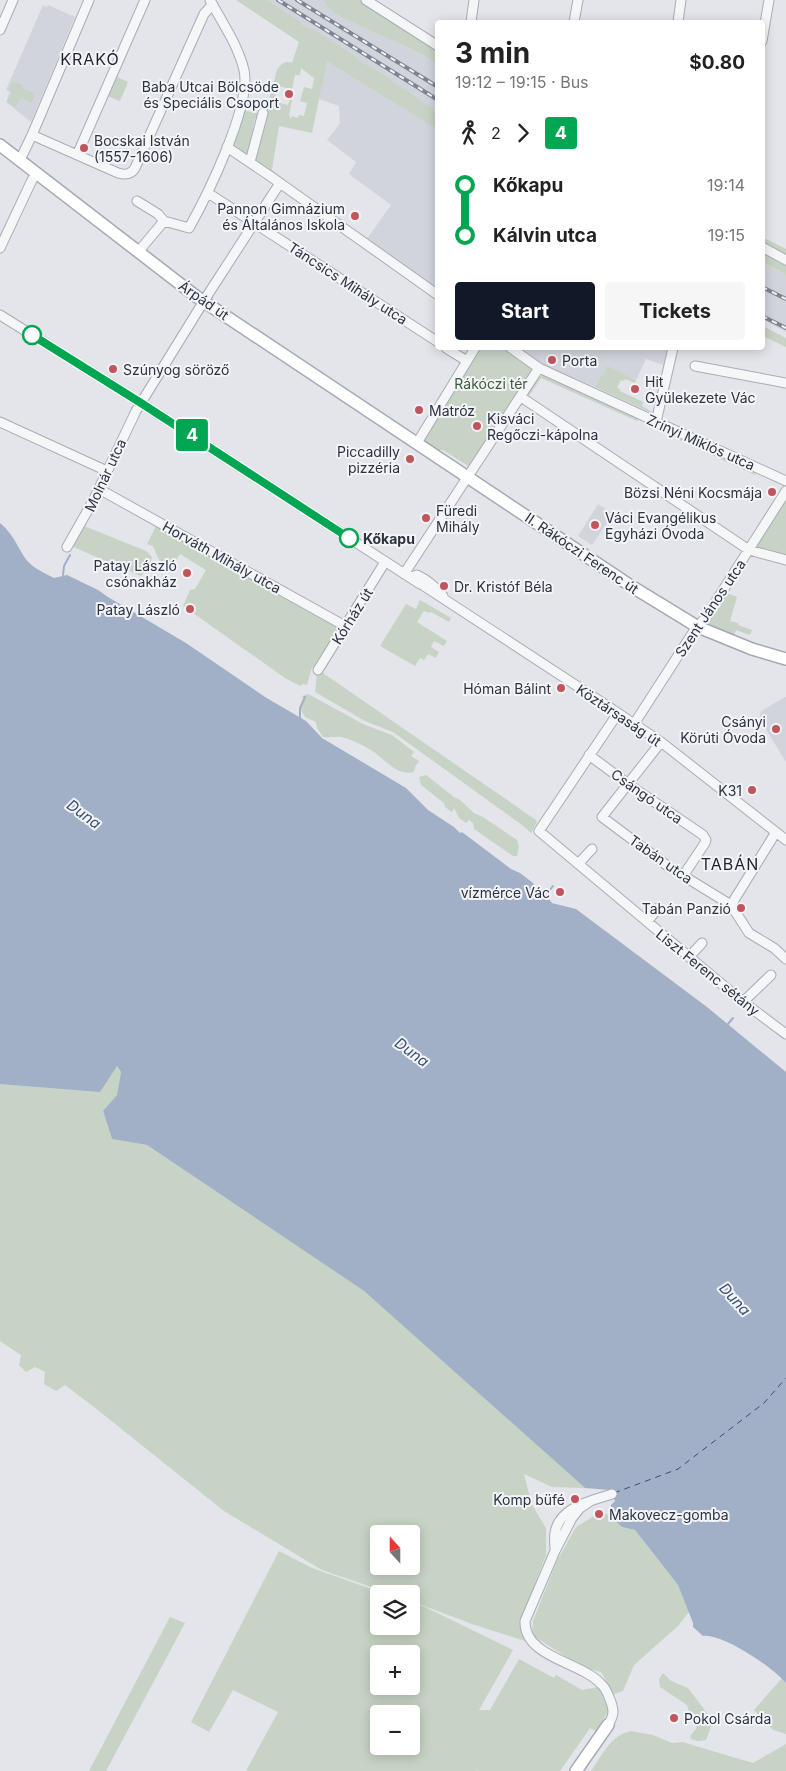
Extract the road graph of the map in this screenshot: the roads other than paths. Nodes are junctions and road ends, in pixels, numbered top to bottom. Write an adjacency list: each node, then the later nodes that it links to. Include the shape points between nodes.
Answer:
1 (13, 0): 14 (street)
2 (88, 0): 17 (street)
3 (145, 0): 20 (street)
4 (474, 0): 10 (street)
5 (578, 0): 11 (street)
6 (681, 0): 12 (street)
7 (769, 0): 13 (street)
8 (368, 1): 15 (street)
9 (211, 2): 19 (street, via 236,47 244,71 243,95); 20 (street, via 133,171 118,173)
10 (471, 20)
11 (574, 20)
12 (678, 20)
13 (765, 23)
14 (0, 30)
15 (435, 44)
16 (263, 112): 22 (street)
17 (32, 135): 20 (street); 21 (street)
18 (0, 145): 21 (main road, Árpád út)
19 (227, 147): 22 (street); 25 (street)
20 (77, 155)
21 (20, 160): 23 (main road, Árpád út)
22 (250, 162): 24 (street)
23 (36, 174): 29 (street); 31 (main road, Árpád út)
24 (280, 183): 28 (street, Molnár utca); 33 (street)
25 (208, 193): 27 (street, via 188,228); 28 (street, Táncsics Mihály utca)
26 (137, 201): 27 (street)
27 (164, 221): 31 (street)
28 (255, 222): 34 (street, Molnár utca); 36 (street, Táncsics Mihály utca)
29 (0, 248)
30 (765, 248): 32 (street)
31 (138, 252): 34 (main road, Árpád út)
32 (786, 260)
33 (435, 293)
34 (204, 301): 46 (street, Molnár utca); 49 (main road, Árpád út)
35 (0, 315): 46 (street)
36 (435, 340)
37 (449, 350): 41 (street)
38 (474, 350): 41 (street)
39 (514, 350): 43 (street, Zrínyi Miklós utca)
40 (673, 350): 48 (street)
41 (467, 361): 49 (street)
42 (695, 366): 44 (street)
43 (539, 368): 45 (street); 48 (street, Zrínyi Miklós utca)
44 (786, 383)
45 (521, 397): 51 (street); 56 (street)
46 (141, 403): 50 (street, Molnár utca); 58 (street)
47 (0, 422): 50 (street)
48 (656, 422): 52 (street, Zrínyi Miklós utca)
49 (417, 443): 51 (main road)
50 (106, 471): 53 (street, Molnár utca)
51 (468, 476): 59 (street); 62 (main road, II. Rákóczi Ferenc út)
52 (786, 481)
53 (99, 489): 55 (street, Molnár utca); 61 (street, Horváth Mihály utca)
54 (786, 491): 56 (street, Szent János utca)
55 (67, 547)
56 (749, 550): 57 (street); 62 (street, Szent János utca)
57 (786, 560)
58 (385, 562): 59 (street); 61 (street, Kórház út)
59 (407, 576): 60 (street, Köztársaság út); 60 (street, Köztársaság út, via 417,575 431,582)
60 (446, 600): 65 (street, Köztársaság út)
61 (345, 626): 64 (street, Kórház út)
62 (698, 627): 63 (main road, II. Rákóczi Ferenc út); 66 (street, Szent János utca)
63 (786, 659)
64 (318, 670)
65 (618, 713): 66 (street, Köztársaság út); 68 (street)
66 (634, 724): 67 (street, Köztársaság út)
67 (660, 742): 69 (street); 70 (street, Köztársaság út)
68 (589, 754): 69 (street, Csángó utca); 73 (street, Liszt Ferenc sétány, via 540,831)
69 (628, 784): 74 (street, Csángó utca, via 705,837 705,843); 74 (street, Tabán utca, via 602,817)
70 (776, 832): 71 (street, Köztársaság út); 75 (street)
71 (786, 840)
72 (592, 849): 73 (street)
73 (578, 864): 77 (street, Liszt Ferenc sétány)
74 (683, 876): 75 (street, Tabán utca)
75 (731, 905): 80 (street, Tabán utca, via 749,933)
76 (658, 908): 77 (street)
77 (647, 922): 79 (street, Liszt Ferenc sétány)
78 (702, 943): 79 (street)
79 (690, 956): 82 (street, Liszt Ferenc sétány)
80 (786, 959)
81 (771, 975): 82 (street)
82 (744, 1002): 83 (street, Liszt Ferenc sétány)
83 (786, 1034)
84 (612, 1494): 85 (street, via 577,1506 565,1514 555,1531 555,1551 525,1621 532,1641 550,1655 601,1683 614,1711)
85 (608, 1725): 86 (main road)
86 (576, 1771)

